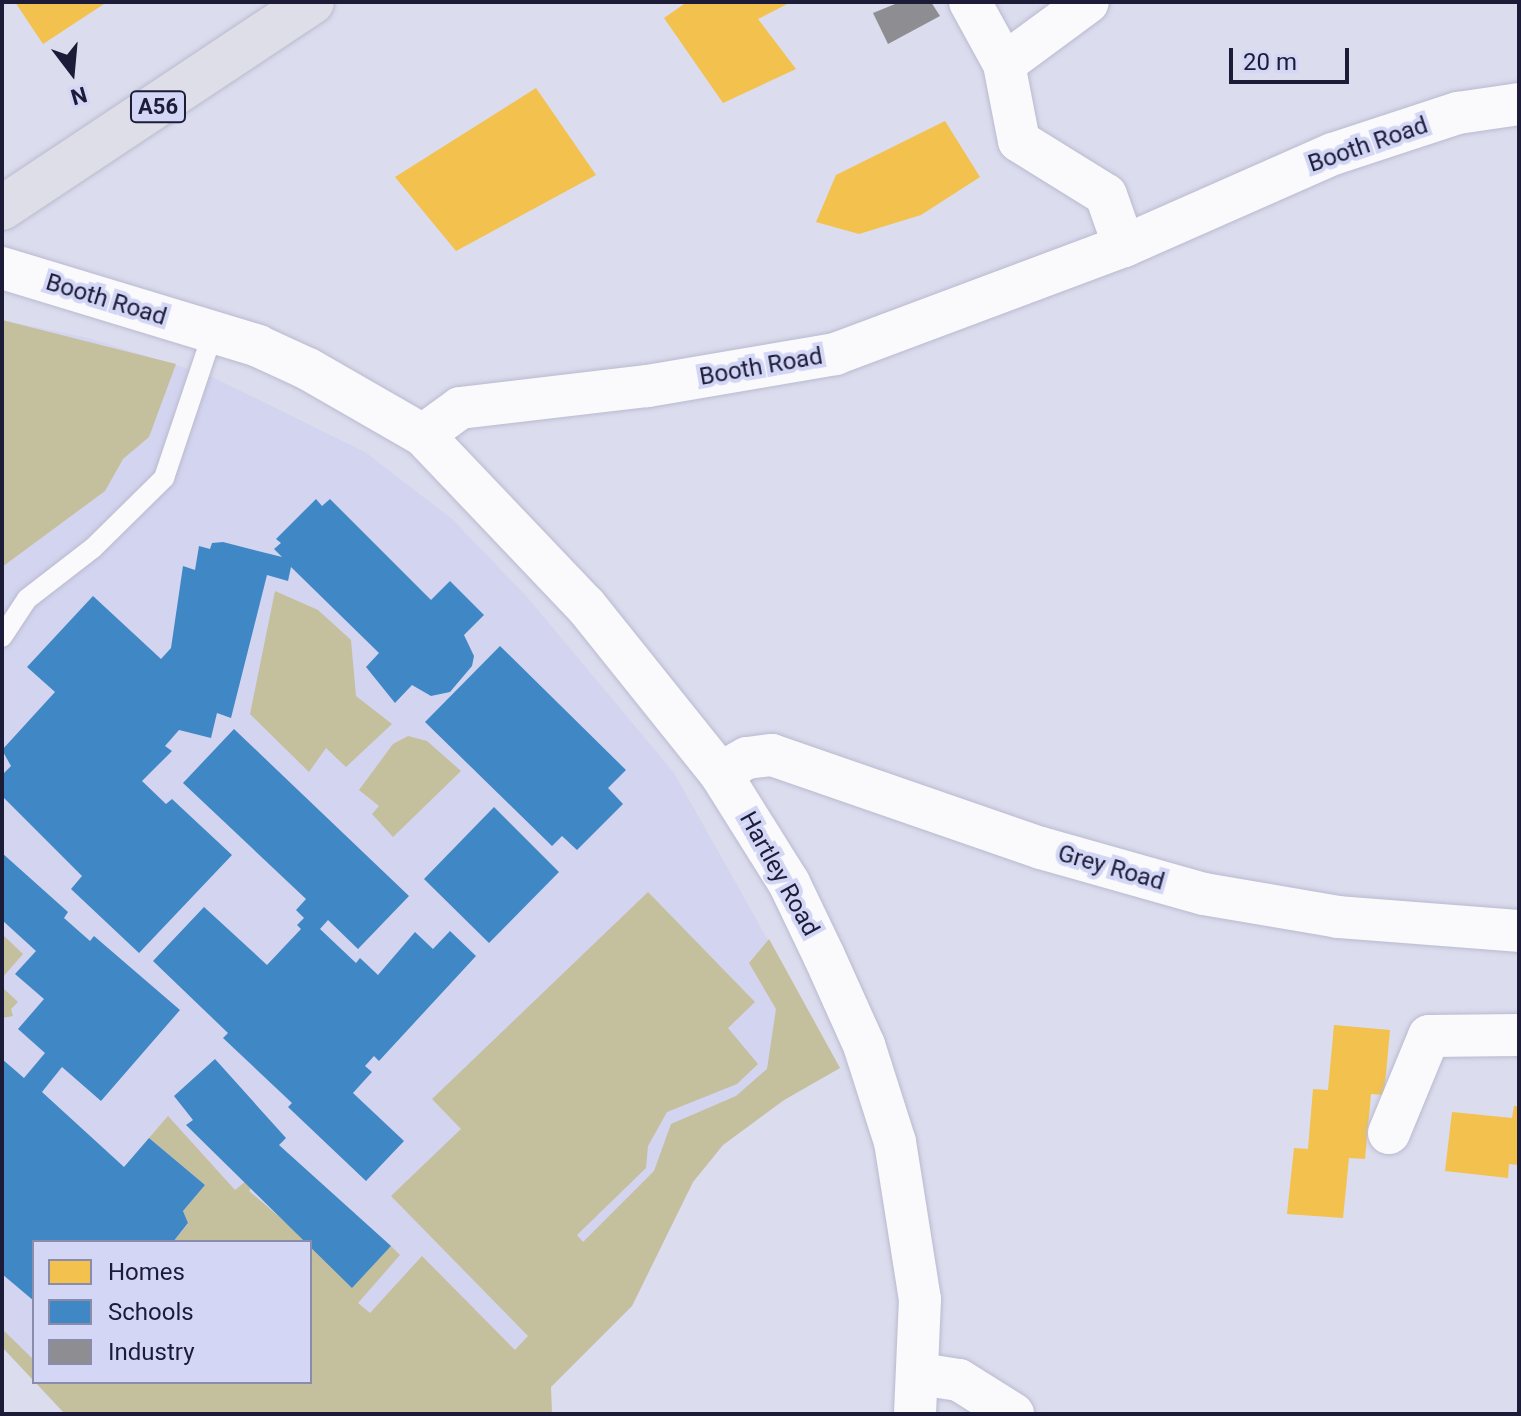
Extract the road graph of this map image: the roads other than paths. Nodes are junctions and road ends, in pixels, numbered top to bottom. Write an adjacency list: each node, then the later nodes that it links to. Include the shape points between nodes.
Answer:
1 (312, 2): 6 (highway, A56)
2 (970, 2): 4 (street)
3 (1088, 2): 4 (street)
4 (1004, 64): 7 (street, via 1019,141 1106,195)
5 (1519, 104): 7 (street, Booth Road, via 1458,113 1333,154)
6 (2, 208)
7 (1124, 246): 10 (street, Booth Road, via 835,354 648,386 460,408)
8 (2, 268): 9 (street, Booth Road)
9 (213, 332): 10 (street, Booth Road, via 308,369); 11 (lane, via 164,478 93,548 27,599)
10 (423, 435): 12 (street, Hartley Road, via 586,606)
11 (2, 637)
12 (720, 773): 13 (street, Grey Road, via 747,758 772,755 1041,848 1204,894 1338,917); 16 (street, Hartley Road, via 789,883 864,1045 895,1142 920,1299)
13 (1519, 931)
14 (1519, 1035): 15 (street, via 1429,1036)
15 (1389, 1133)
16 (918, 1394): 17 (street, via 959,1380)
17 (1013, 1414)

